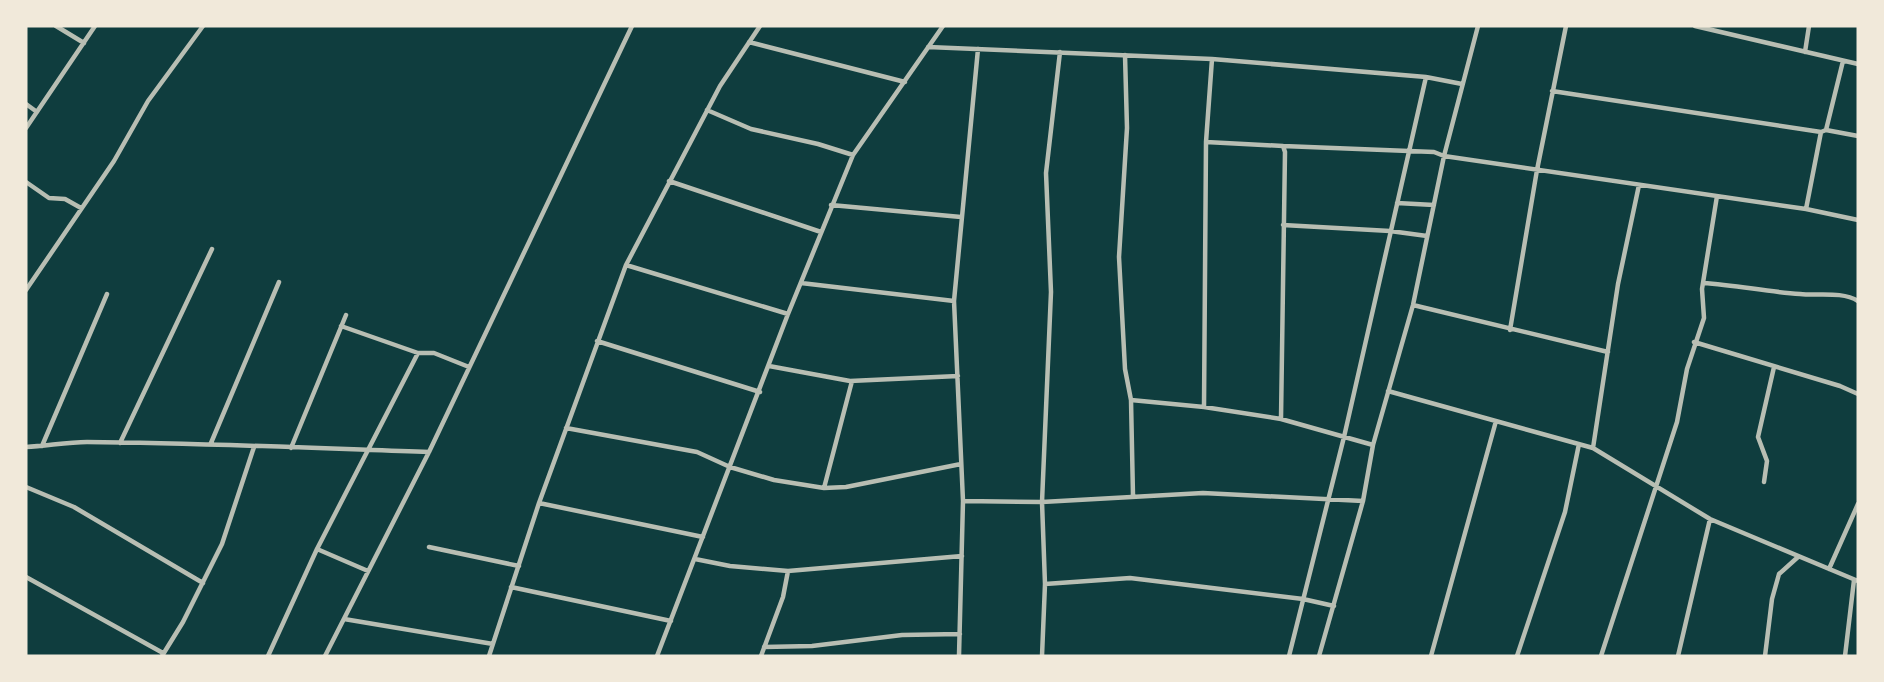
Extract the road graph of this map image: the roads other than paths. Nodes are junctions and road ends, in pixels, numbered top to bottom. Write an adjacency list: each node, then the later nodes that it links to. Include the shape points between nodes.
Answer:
1 (56, 26): 12 (street)
2 (96, 26): 12 (street)
3 (203, 26): 44 (street, via 148,101 114,161)
4 (632, 26): 71 (street)
5 (760, 26): 11 (street)
6 (943, 26): 13 (street)
7 (1478, 26): 23 (street)
8 (1566, 26): 24 (street)
9 (1695, 26): 16 (street)
10 (1809, 26): 16 (street)
11 (749, 42): 22 (street); 26 (street)
12 (84, 43): 27 (street)
13 (928, 47): 14 (street); 22 (street)
14 (978, 49): 15 (street); 46 (street)
15 (1060, 52): 17 (street); 105 (street, via 1046,173 1051,292)
16 (1806, 52): 19 (street)
17 (1126, 55): 18 (street); 78 (street, via 1128,128 1120,257 1125,369)
18 (1212, 59): 21 (street); 31 (street)
19 (1843, 61): 20 (street); 29 (street)
20 (1858, 64)
21 (1426, 77): 23 (street); 33 (street)
22 (905, 82): 34 (street)
23 (1462, 84): 35 (street)
24 (1552, 92): 29 (street); 36 (street)
25 (26, 104): 27 (street)
26 (707, 110): 34 (street, via 752,129 818,144); 37 (street)
27 (37, 112): 28 (street)
28 (27, 126)
29 (1823, 131): 30 (street); 45 (street)
30 (1858, 136)
31 (1206, 142): 32 (street); 79 (street)
32 (1283, 146): 33 (street); 48 (street)
33 (1410, 152): 35 (street, via 1434,152); 41 (street)
34 (853, 156): 42 (street)
35 (1444, 156): 36 (street); 43 (street)
36 (1537, 170): 39 (street); 65 (street)
37 (669, 181): 50 (street); 53 (street)
38 (26, 182): 44 (street, via 49,198 65,199)
39 (1639, 185): 40 (street); 68 (street, via 1618,284)
40 (1717, 196): 45 (street); 56 (street)
41 (1397, 203): 43 (street); 49 (street)
42 (831, 205): 46 (street); 50 (street)
43 (1434, 205): 51 (street)
44 (81, 208): 57 (street)
45 (1806, 209): 47 (street)
46 (961, 217): 59 (street)
47 (1858, 220)
48 (1283, 225): 49 (street); 80 (street)
49 (1390, 231): 51 (street); 83 (street)
50 (821, 232): 55 (street)
51 (1427, 236): 61 (street)
52 (212, 249): 84 (street)
53 (626, 265): 62 (street); 66 (street)
54 (279, 282): 85 (street)
55 (801, 283): 59 (street); 62 (street)
56 (1703, 283): 60 (street, via 1838,296); 67 (street, via 1705,312)
57 (26, 290)
58 (107, 294): 88 (street)
59 (954, 301): 73 (street)
60 (1858, 301)
61 (1413, 306): 65 (street); 75 (street)
62 (788, 314): 70 (street)
63 (346, 315): 64 (street)
64 (341, 326): 69 (street); 91 (street)
65 (1510, 330): 68 (street)
66 (597, 341): 76 (street); 82 (street)
67 (1694, 342): 72 (street); 98 (street, via 1677,422)
68 (1608, 352): 92 (street)
69 (418, 353): 71 (street, via 434,352); 93 (street)
70 (769, 366): 74 (street); 76 (street)
71 (469, 367): 94 (street)
72 (1774, 367): 77 (street); 97 (street, via 1758,437 1768,461)
73 (958, 376): 74 (street); 95 (street)
74 (852, 381): 100 (street)
75 (1388, 391): 81 (street); 87 (street)
76 (760, 392): 96 (street)
77 (1858, 394)
78 (1132, 400): 79 (street); 101 (street)
79 (1204, 407): 80 (street)
80 (1281, 419): 83 (street)
81 (1496, 421): 86 (street); 141 (street)
82 (566, 428): 96 (street, via 697,452); 106 (street)
83 (1344, 437): 87 (street); 102 (street)
84 (120, 443): 85 (street); 88 (street)
85 (210, 443): 90 (street)
86 (1579, 444): 92 (street); 142 (street, via 1565,512)
87 (1373, 445): 104 (street)
88 (42, 446): 89 (street)
89 (26, 447)
90 (254, 447): 91 (street); 121 (street, via 222,544)
91 (291, 448): 93 (street)
92 (1592, 448): 98 (street)
93 (370, 450): 94 (street); 111 (street)
94 (429, 452): 118 (street)
95 (961, 464): 100 (street, via 846,487); 103 (street)
96 (730, 467): 100 (street, via 774,480); 109 (street)
97 (1764, 482)
98 (1656, 486): 108 (street); 143 (street)
99 (26, 487): 121 (street, via 74,507)
100 (824, 488)
101 (1133, 496): 102 (street, via 1203,493); 105 (street)
102 (1328, 498): 104 (street); 124 (street)
103 (963, 501): 105 (street); 112 (street)
104 (1363, 501): 125 (street)
105 (1042, 502): 122 (street)
106 (539, 503): 109 (street); 115 (street)
107 (1858, 504): 116 (street)
108 (1710, 519): 113 (street); 144 (street)
109 (703, 538): 114 (street)
110 (429, 547): 115 (street)
111 (317, 549): 118 (street); 132 (street)
112 (962, 556): 117 (street); 128 (street)
113 (1798, 557): 116 (street); 145 (street, via 1779,574 1772,599)
114 (694, 559): 117 (street, via 730,566); 127 (street)
115 (518, 566): 123 (street)
116 (1829, 569): 120 (street)
117 (788, 570): 130 (street, via 783,598)
118 (368, 571): 126 (street)
119 (26, 578): 131 (street)
120 (1856, 581): 146 (street)
121 (203, 583): 131 (street)
122 (1045, 584): 124 (street, via 1130,578); 138 (street)
123 (511, 587): 127 (street); 129 (street)
124 (1303, 599): 125 (street); 139 (street)
125 (1334, 606): 140 (street)
126 (344, 619): 129 (street); 133 (street)
127 (670, 621): 135 (street)
128 (960, 634): 130 (street, via 902,635 812,646); 137 (street)
129 (493, 644): 134 (street)
130 (764, 647): 136 (street)
131 (163, 654)
132 (268, 656)
133 (325, 656)
134 (489, 656)
135 (657, 656)
136 (760, 656)
137 (959, 656)
138 (1042, 656)
139 (1288, 656)
140 (1319, 656)
141 (1431, 656)
142 (1516, 656)
143 (1601, 656)
144 (1678, 656)
145 (1765, 656)
146 (1845, 656)

